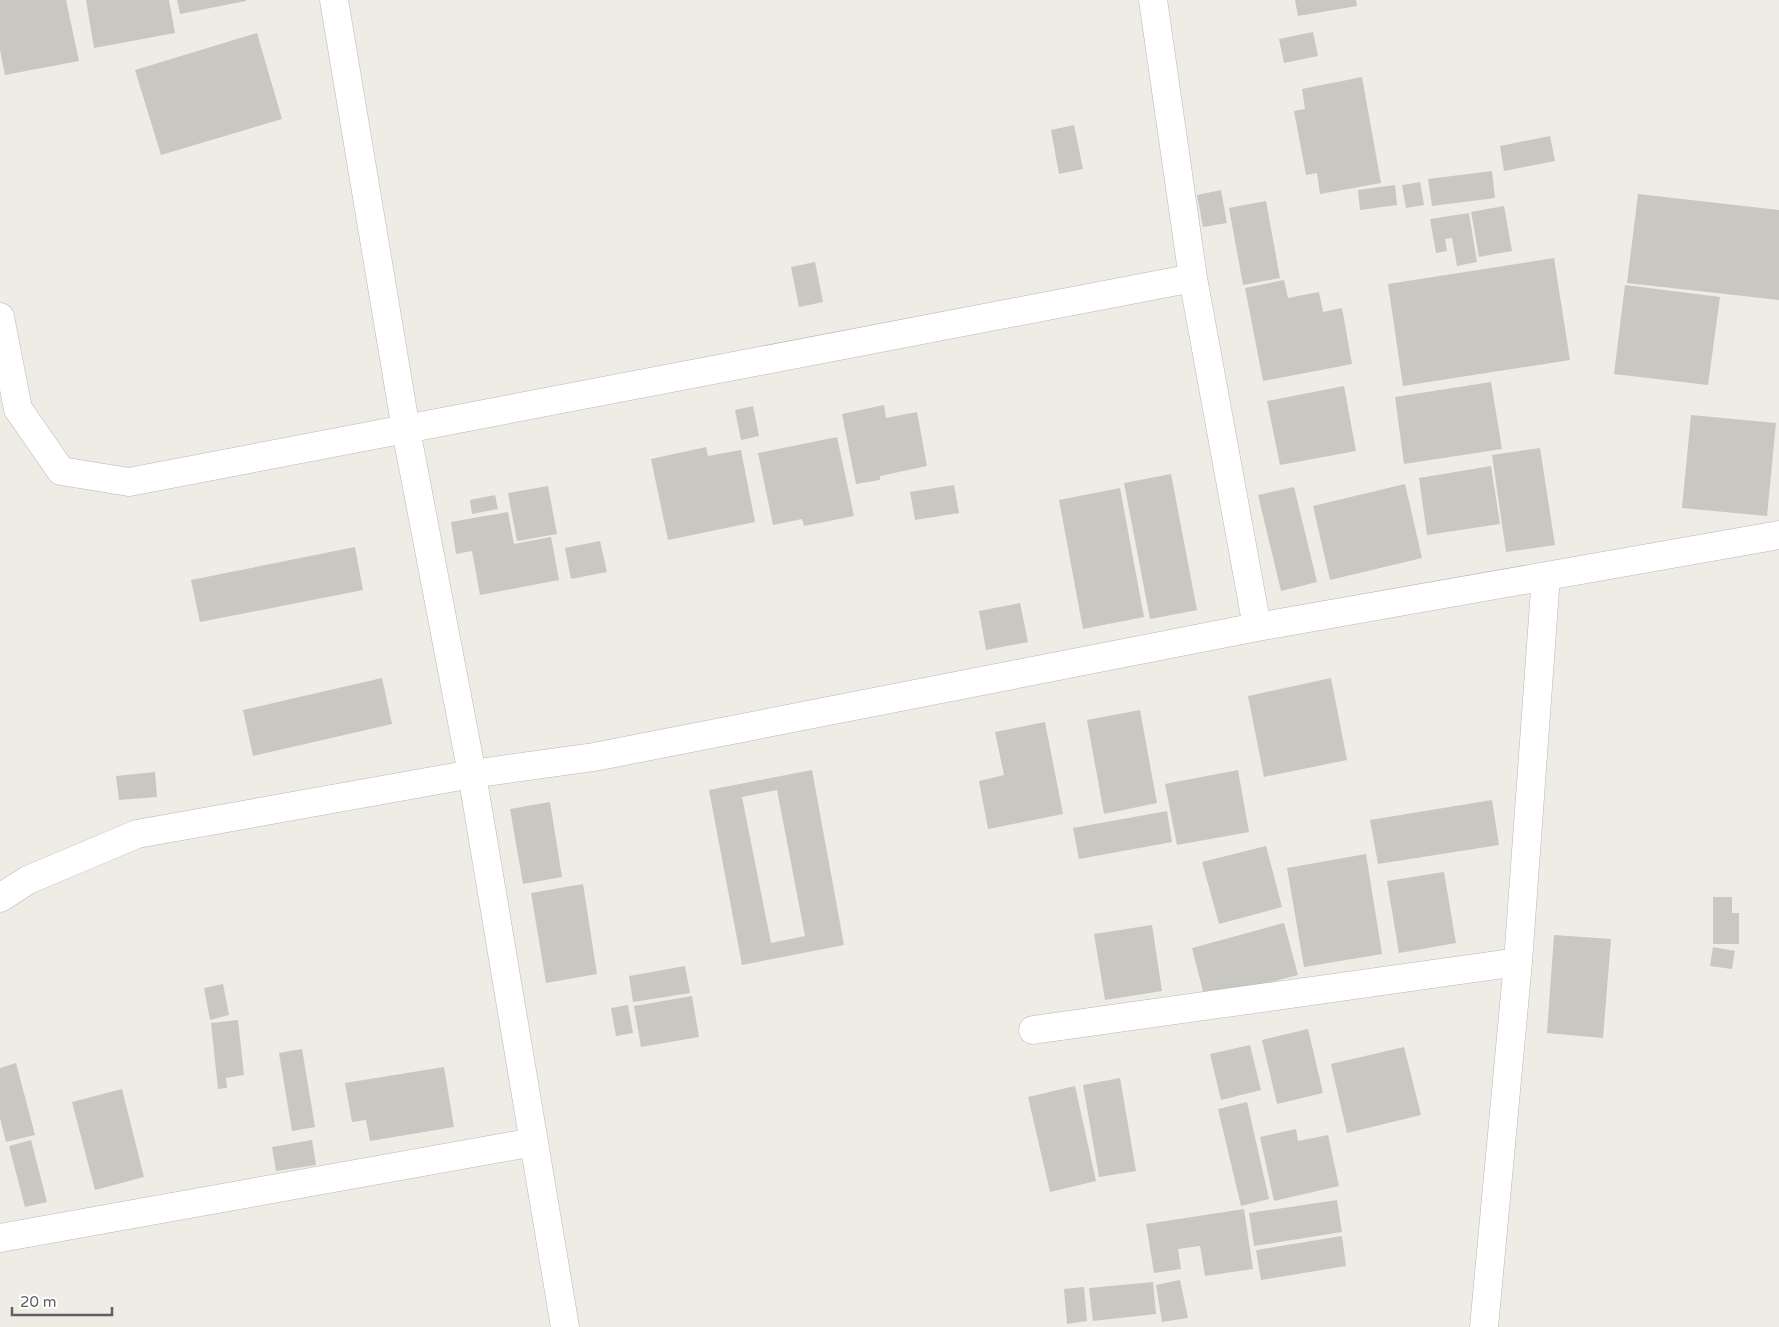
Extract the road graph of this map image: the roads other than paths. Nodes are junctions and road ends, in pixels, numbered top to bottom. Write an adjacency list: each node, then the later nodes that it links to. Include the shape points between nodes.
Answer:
1 (334, 0): 5 (street)
2 (1153, 0): 3 (street)
3 (1193, 278): 5 (street); 8 (street)
4 (0, 317): 5 (street, via 18,408 61,471 130,482)
5 (406, 430): 9 (street)
6 (1779, 535): 7 (street)
7 (1546, 576): 8 (street); 11 (street)
8 (1257, 627): 9 (street, via 594,757)
9 (472, 774): 10 (street, via 137,834 28,880); 13 (street)
10 (0, 898)
11 (1518, 962): 12 (street); 16 (street)
12 (1033, 1030)
13 (534, 1142): 14 (street); 15 (street)
14 (0, 1238)
15 (565, 1327)
16 (1484, 1327)

